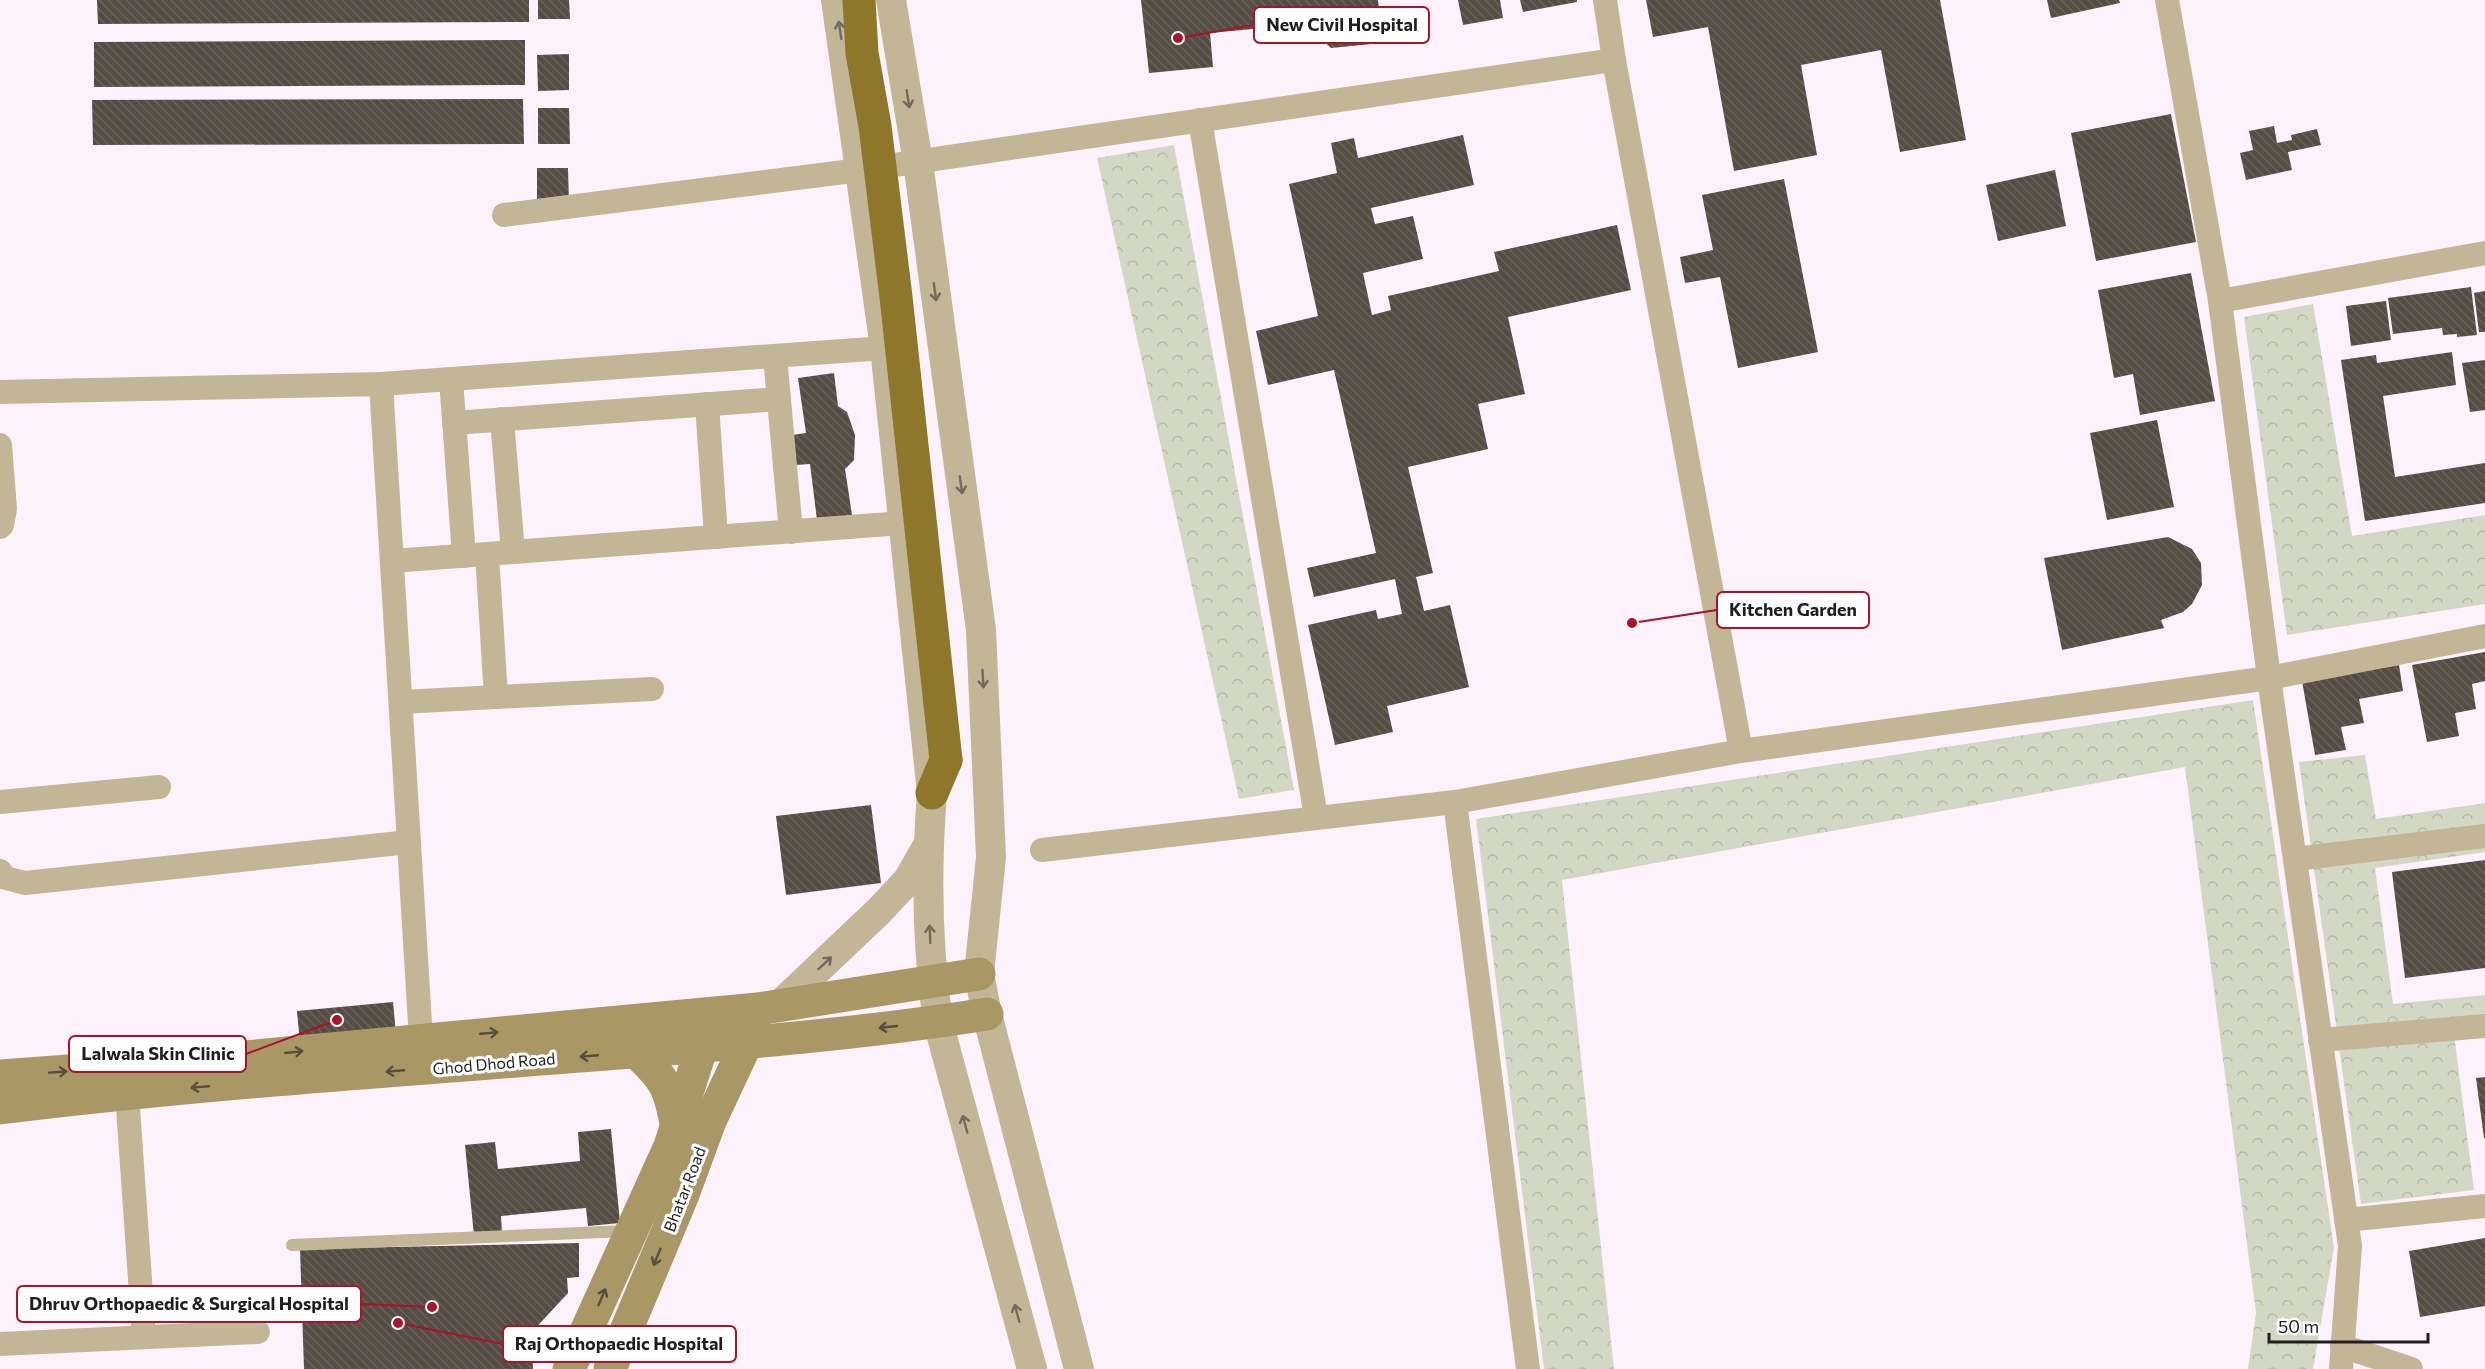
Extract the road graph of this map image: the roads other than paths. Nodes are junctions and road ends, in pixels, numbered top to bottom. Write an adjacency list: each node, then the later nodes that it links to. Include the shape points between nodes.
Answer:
1 (836, 0): 11 (street, one-way to 1)
2 (859, 0): 40 (highway, bridge, via 862,53 896,297 946,760)
3 (891, 0): 8 (street)
4 (900, 0): 8 (street)
5 (1605, 0): 7 (street)
6 (2167, 0): 14 (street)
7 (1614, 60): 9 (street); 38 (street)
8 (902, 64): 10 (street, one-way to 10)
9 (1200, 120): 10 (street); 43 (street)
10 (918, 162): 11 (street); 50 (street, one-way to 50, via 981,630 991,856)
11 (860, 170): 12 (street); 15 (street)
12 (504, 215)
13 (2485, 253): 14 (street)
14 (2220, 301): 34 (street)
15 (885, 348): 16 (street); 25 (street)
16 (775, 356): 17 (street); 20 (street)
17 (451, 380): 18 (street); 23 (street)
18 (381, 384): 19 (street); 32 (street)
19 (0, 392)
20 (779, 399): 21 (street); 27 (street)
21 (707, 404): 22 (street); 28 (street)
22 (502, 419): 23 (street); 29 (street)
23 (454, 423): 31 (street)
24 (0, 445): 26 (street, via 5,509)
25 (903, 523): 27 (street); 40 (street)
26 (0, 527)
27 (790, 532): 28 (street)
28 (716, 537): 29 (street)
29 (513, 552): 30 (street)
30 (487, 554): 31 (street); 36 (street)
31 (464, 556): 32 (street)
32 (392, 561): 37 (street)
33 (2485, 636): 34 (street)
34 (2269, 678): 38 (street); 48 (street)
35 (652, 689): 36 (street)
36 (496, 697): 37 (street)
37 (400, 702): 45 (street)
38 (1741, 751): 42 (street)
39 (159, 787): 41 (street)
40 (932, 793): 46 (street)
41 (0, 802)
42 (1455, 802): 43 (street); 82 (street)
43 (1316, 817): 47 (street)
44 (2485, 836): 48 (street)
45 (409, 842): 49 (street, via 25,883 6,878); 58 (street)
46 (928, 845): 51 (street, one-way to 46); 52 (street, Bhatar Road, one-way to 46, via 885,905 908,880)
47 (1042, 850)
48 (2295, 859): 59 (street)
49 (0, 871)
50 (979, 974): 51 (main road); 54 (street)
51 (932, 981): 52 (main road); 55 (street)
52 (770, 1006): 53 (main road); 60 (main road, Bhatar Road)
53 (709, 1012): 58 (main road, one-way to 53); 61 (main road)
54 (987, 1014): 55 (main road, Ghod Dhod Road); 68 (street)
55 (938, 1022): 57 (main road, Ghod Dhod Road, one-way to 57); 69 (street, one-way to 55)
56 (2485, 1026): 59 (street)
57 (825, 1034): 60 (main road, Ghod Dhod Road); 66 (main road, via 794,1045 750,1073)
58 (421, 1040): 63 (main road, one-way to 58)
59 (2320, 1040): 71 (street)
60 (747, 1042): 61 (main road, Ghod Dhod Road); 66 (main road, Bhatar Road)
61 (702, 1046): 62 (main road, Ghod Dhod Road); 67 (main road)
62 (636, 1052): 64 (main road, Ghod Dhod Road, one-way to 64); 67 (main road, via 665,1082)
63 (0, 1076)
64 (127, 1093): 65 (main road, Ghod Dhod Road); 75 (street)
65 (0, 1108)
66 (710, 1121): 79 (main road, Bhatar Road, one-way to 79)
67 (677, 1129): 72 (main road)
68 (1029, 1173): 69 (street); 81 (street)
69 (982, 1185): 80 (street, one-way to 69)
70 (2485, 1206): 71 (street)
71 (2346, 1220): 77 (street, via 2350,1246)
72 (630, 1231): 73 (lane); 78 (main road, one-way to 72)
73 (292, 1245)
74 (258, 1332): 75 (street)
75 (144, 1337): 76 (street)
76 (0, 1344)
77 (2342, 1357): 83 (street)
78 (569, 1369)
79 (610, 1369)
80 (1032, 1369)
81 (1080, 1369)
82 (1528, 1369)
83 (2411, 1369)

